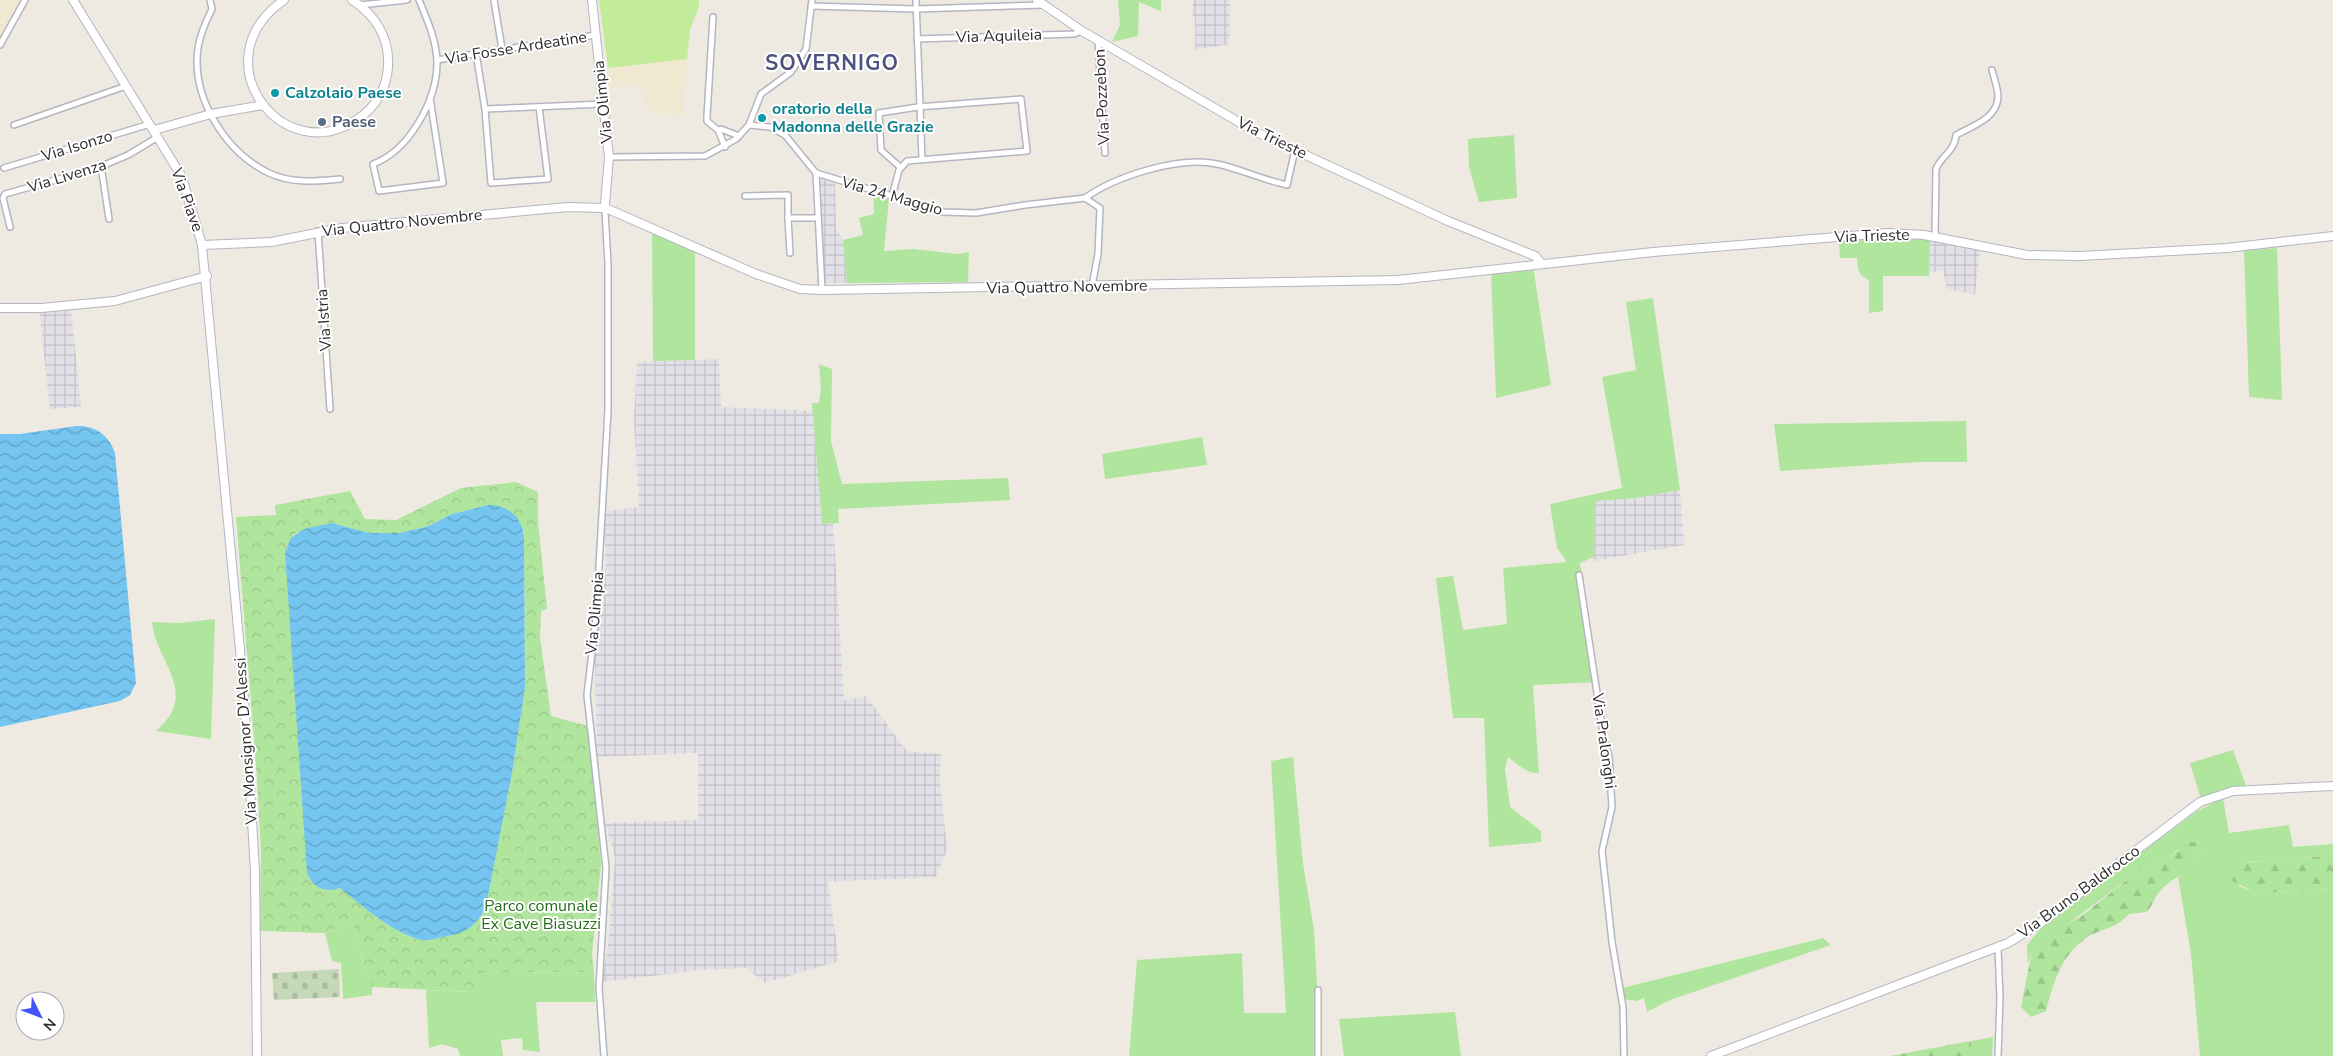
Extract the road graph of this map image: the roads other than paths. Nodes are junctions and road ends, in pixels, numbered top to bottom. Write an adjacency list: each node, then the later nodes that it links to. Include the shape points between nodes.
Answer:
1 (25, 0): 21 (street)
2 (73, 0): 26 (main road, Via Piave)
3 (210, 0): 33 (street, via 212,8 198,48 198,72)
4 (284, 0): 29 (main road, via 262,20 249,48 250,78)
5 (352, 0): 14 (main road)
6 (407, 0): 11 (street)
7 (419, 0): 24 (street)
8 (494, 0): 22 (street)
9 (592, 0): 18 (main road, Via Olimpia)
10 (916, 0): 15 (street)
11 (390, 1): 14 (street)
12 (812, 3): 15 (street); 35 (street, via 806,49 791,72 761,94)
13 (1040, 3): 15 (street); 17 (main road, Via Trieste)
14 (360, 5): 29 (main road, via 370,13 380,29 389,59 382,90 373,106 342,128 318,132 305,131 282,122)
15 (916, 9): 19 (street)
16 (713, 17): 37 (street, via 707,116 710,124)
17 (1082, 31): 19 (street, Via Aquileia, via 1074,34); 20 (main road, Via Trieste)
18 (596, 35): 22 (street, Via Fosse Ardeatine); 28 (main road, Via Olimpia)
19 (917, 38): 31 (street)
20 (1098, 41): 41 (main road, Via Trieste, via 1256,132); 42 (street, Via Pozzebon)
21 (0, 45)
22 (502, 49): 23 (street, Via Fosse Ardeatine)
23 (476, 53): 24 (street, Via Fosse Ardeatine); 32 (street)
24 (437, 60): 27 (street)
25 (1992, 70): 60 (street, via 1998,97 1994,109 1990,115 1956,135 1954,148 1938,163)
26 (126, 86): 34 (street); 36 (main road, Via Piave)
27 (430, 98): 27 (street, via 403,144 387,159 373,164 378,191 443,183)
28 (604, 104): 30 (street); 43 (main road, Via Olimpia)
29 (263, 105): 33 (main road)
30 (538, 107): 32 (street); 32 (street, via 548,179 491,183)
31 (918, 107): 44 (street); 44 (street, via 1021,99 1027,151); 46 (street, via 879,113 881,150)
32 (485, 109)
33 (211, 114): 36 (main road); 49 (street, via 230,145 270,173 296,181)
34 (14, 125)
35 (749, 125): 38 (street); 48 (street, via 770,128 785,135)
36 (152, 127): 39 (main road, Via Piave); 47 (street, Via Isonzo)
37 (719, 131): 38 (street, via 727,130); 40 (street)
38 (739, 136): 40 (street)
39 (158, 137): 45 (street, Via Livenza); 61 (main road, Via Piave, via 182,177)
40 (725, 147): 43 (street, via 705,156)
41 (1295, 150): 52 (street, Via 24 Maggio, via 1287,185 1217,164 1195,163 1138,174 1110,183); 62 (main road, Via Trieste)
42 (1105, 153)
43 (608, 157): 53 (main road, Via Olimpia)
44 (922, 159): 46 (street, via 907,161)
45 (101, 166): 56 (street); 57 (street, Via Livenza, via 5,194 3,198)
46 (900, 167): 51 (street)
47 (4, 168)
48 (816, 173): 51 (street, Via 24 Maggio); 55 (street)
49 (340, 179)
50 (745, 196): 54 (street, via 788,195)
51 (892, 196): 52 (street, Via 24 Maggio, via 918,207 965,214)
52 (1085, 198): 67 (street, via 1100,208 1098,254)
53 (605, 208): 58 (main road, Via Quattro Novembre, via 568,207); 68 (main road, Via Quattro Novembre, via 756,274 800,289); 77 (street, Via Olimpia, via 608,410 596,618 587,695 606,868 598,988)
54 (788, 218): 55 (street); 63 (street)
55 (818, 218): 68 (street)
56 (109, 219)
57 (10, 227)
58 (318, 232): 61 (main road, Via Quattro Novembre, via 271,242); 70 (street, Via Istria)
59 (2333, 236): 60 (main road, Via Trieste, via 2227,248 2080,256 2028,255)
60 (1935, 237): 64 (main road, Via Trieste, via 1887,232)
61 (202, 245): 66 (main road, Via Piave)
62 (1521, 251): 64 (main road, Via Trieste, via 1538,257); 65 (main road)
63 (790, 253)
64 (1542, 264): 65 (main road, Via Quattro Novembre)
65 (1530, 265): 67 (main road, Via Quattro Novembre, via 1398,280)
66 (207, 276): 69 (main road, via 115,301); 71 (main road, Via Piave)
67 (1092, 286): 68 (main road, Via Quattro Novembre)
68 (822, 290)
69 (0, 308)
70 (330, 410)
71 (219, 427): 76 (main road, Via Monsignor D'Alessi, via 249,768 255,880)
72 (1579, 574): 79 (street, Via Pralonghi, via 1609,757 1611,813 1602,851 1623,1007)
73 (2333, 786): 74 (main road, Via Bruno Baldrocco, via 2233,791 2200,802 2039,924)
74 (1998, 948): 80 (main road, Via Bruno Baldrocco); 81 (street)
75 (1318, 990): 78 (street)
76 (257, 1056)
77 (604, 1056)
78 (1318, 1056)
79 (1624, 1056)
80 (1711, 1056)
81 (1998, 1056)

